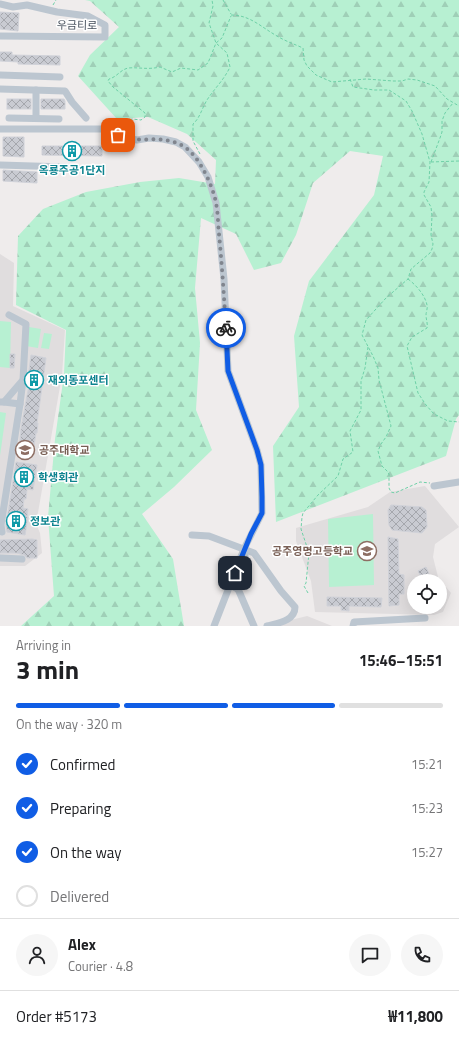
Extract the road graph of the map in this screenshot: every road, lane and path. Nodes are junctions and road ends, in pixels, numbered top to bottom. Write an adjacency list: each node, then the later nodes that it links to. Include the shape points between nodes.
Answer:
1 (212, 0): 6 (path, via 214,6 208,23)
2 (223, 0): 4 (path)
3 (0, 4): 5 (street, 우금티로, via 13,7 27,5 88,16 106,25 105,37)
4 (231, 15): 6 (path, via 222,38); 9 (path, via 251,19 282,39 303,48 304,60 316,75 332,82)
5 (0, 36)
6 (216, 43): 19 (path, via 208,63 198,70 181,68 172,72 160,67 128,68 120,70 109,79 113,87 145,113 141,120 128,120); 20 (path, via 227,53 230,67 193,124 193,141)
7 (0, 75): 8 (street)
8 (60, 77)
9 (350, 79): 12 (path, via 416,80 436,86); 22 (path, via 353,87 389,90 406,101 422,134)
10 (0, 89): 11 (street)
11 (36, 90): 15 (street); 16 (street, via 65,91)
12 (453, 103): 13 (path); 22 (path, via 445,113 442,132)
13 (459, 106)
14 (9, 118): 15 (street)
15 (36, 118): 17 (street)
16 (86, 118)
17 (59, 119)
18 (0, 130): 19 (street)
19 (111, 131): 36 (street, via 126,138 163,139 186,147 208,177 216,202 224,279 228,371 261,465 262,513)
20 (200, 154)
21 (459, 161): 22 (path)
22 (430, 162): 25 (path, via 429,182 424,195 432,216 433,244 430,253 411,269)
23 (0, 165): 24 (street)
24 (66, 167)
25 (408, 279): 27 (path, via 366,320 362,334); 31 (path, via 422,294 427,305 428,326 412,337 407,346 418,393 434,414 448,421)
26 (9, 315): 28 (street, via 26,324)
27 (368, 347): 33 (path, via 378,368 391,426 378,451 382,466 389,474 389,488 395,493 420,482 428,482); 41 (path, via 360,381 361,410 350,431 352,452 344,459 338,476 318,495 302,517 301,529 309,553 304,586)
28 (23, 380): 29 (street); 30 (street)
29 (2, 402): 30 (street)
30 (20, 404): 34 (street)
31 (459, 422)
32 (459, 482): 33 (street)
33 (434, 486)
34 (2, 532)
35 (192, 535): 36 (street, via 209,536)
36 (244, 549): 39 (street); 40 (street, via 246,567); 45 (street, via 254,553 295,607 287,620)
37 (0, 558): 38 (street)
38 (22, 559)
39 (230, 585): 40 (street); 43 (street)
40 (238, 589): 44 (street)
41 (308, 593)
42 (425, 618): 46 (street, via 354,622)
43 (214, 626)
44 (254, 626)
45 (267, 626)
46 (353, 626)

